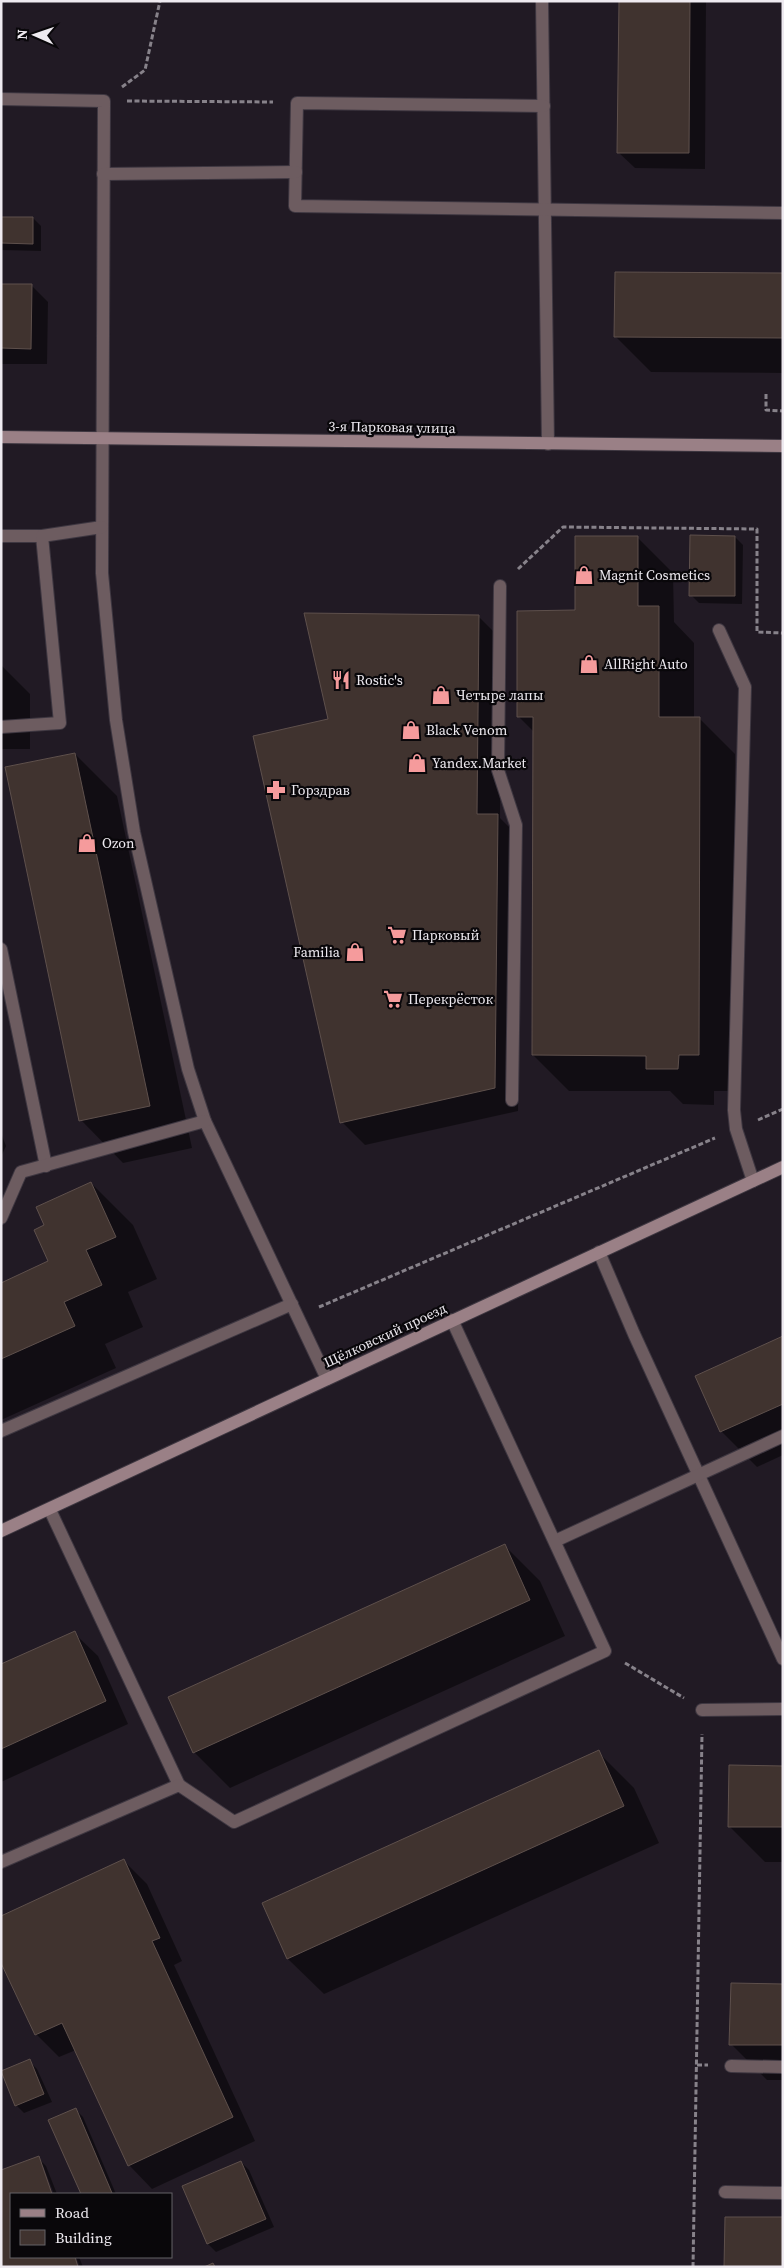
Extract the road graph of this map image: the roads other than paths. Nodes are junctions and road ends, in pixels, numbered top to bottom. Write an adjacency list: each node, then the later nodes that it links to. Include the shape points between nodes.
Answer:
1 (542, 1): 3 (lane)
2 (1, 99): 5 (lane, via 104,101)
3 (544, 106): 4 (lane, via 297,103); 6 (lane)
4 (296, 172): 5 (lane); 6 (lane, via 295,206)
5 (103, 174): 9 (lane)
6 (545, 210): 7 (lane); 10 (lane)
7 (783, 214)
8 (1, 437): 9 (street, 3-я Парковая улица)
9 (102, 439): 10 (street, 3-я Парковая улица); 12 (lane)
10 (548, 444): 11 (street, 3-я Парковая улица)
11 (783, 446)
12 (102, 527): 14 (lane); 20 (lane, via 102,573 116,720 134,832 188,1069)
13 (1, 536): 14 (lane)
14 (42, 536): 17 (lane, via 60,723)
15 (500, 586): 19 (lane, via 498,770 516,825)
16 (719, 630): 23 (lane, via 745,687 734,1110 736,1129)
17 (1, 727)
18 (1, 949): 21 (lane)
19 (512, 1100)
20 (204, 1121): 21 (lane); 26 (lane)
21 (46, 1166): 24 (lane, via 21,1172)
22 (783, 1167): 23 (street, Щёлковский проезд)
23 (753, 1181): 25 (street, Щёлковский проезд)
24 (1, 1218)
25 (599, 1252): 27 (street, Щёлковский проезд); 31 (lane)
26 (292, 1304): 28 (lane); 29 (lane)
27 (452, 1320): 28 (street, Щёлковский проезд); 34 (lane)
28 (327, 1379): 32 (street, Щёлковский проезд)
29 (1, 1431)
30 (783, 1436): 31 (lane)
31 (698, 1474): 34 (lane); 35 (lane)
32 (50, 1510): 33 (street, Щёлковский проезд); 38 (lane)
33 (1, 1531)
34 (554, 1541): 38 (lane, via 605,1650 234,1822)
35 (783, 1659)
36 (783, 1709): 37 (lane)
37 (702, 1710)
38 (178, 1785): 39 (lane)
39 (1, 1862)
40 (731, 2066): 41 (lane)
41 (783, 2066)
42 (726, 2192): 43 (lane)
43 (783, 2193)

